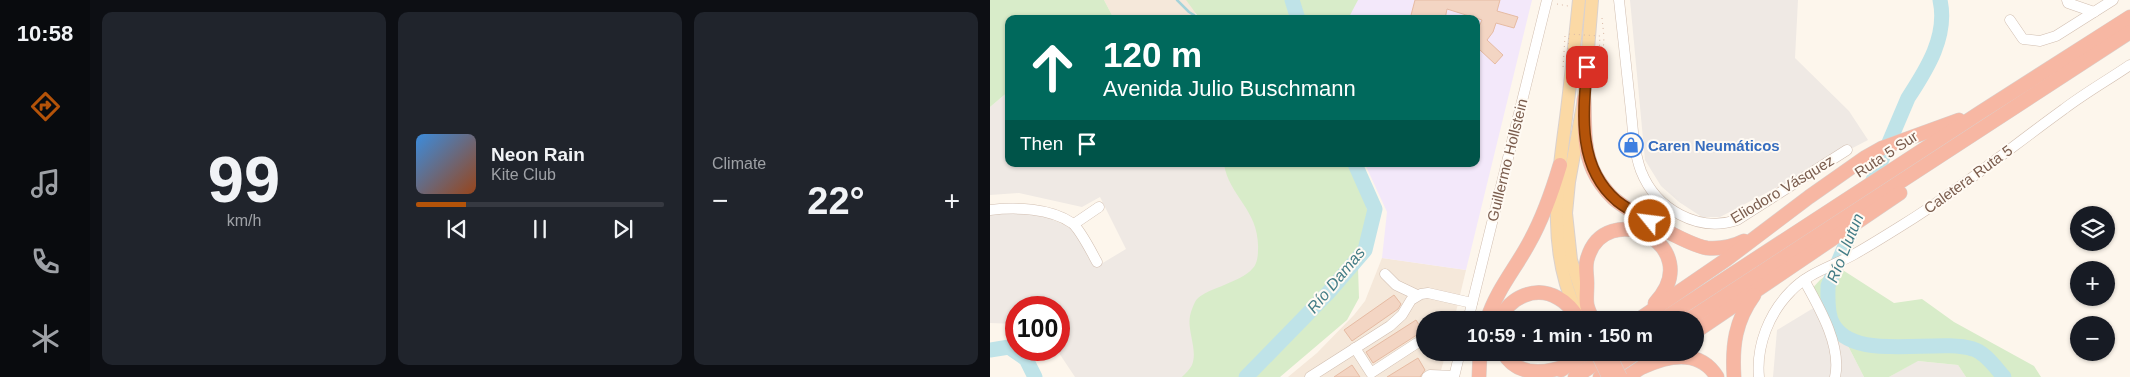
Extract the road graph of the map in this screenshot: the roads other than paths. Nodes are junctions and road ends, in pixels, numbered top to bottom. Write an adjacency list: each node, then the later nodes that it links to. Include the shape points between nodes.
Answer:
1 (1592, 0): 12 (main road)
2 (1619, 0): 15 (street, Eliodoro Vásquez, via 1639,165 1652,190 1680,215 1707,224 1737,220)
3 (2067, 0): 7 (street)
4 (2112, 0): 7 (street)
5 (1547, 1): 26 (street, Guillermo Hollstein)
6 (1574, 3): 16 (main road)
7 (2094, 12): 9 (street, via 2056,36 2040,41 2023,40)
8 (2130, 17): 13 (highway, Ruta 5 Sur)
9 (2010, 20)
10 (2130, 32): 14 (highway, Ruta 5 Sur)
11 (2130, 65): 23 (street, Caletera Ruta 5, via 1902,225 1852,256)
12 (1584, 99): 20 (highway, via 1585,145 1590,164 1605,189 1619,202 1687,242 1708,248 1734,246); 27 (main road, via 1566,213 1571,260)
13 (1981, 112): 20 (highway, via 1866,157); 36 (highway, Ruta 5 Sur)
14 (1992, 124): 24 (highway, via 1911,186); 37 (highway, Ruta 5 Sur)
15 (1847, 150)
16 (1560, 164): 29 (highway, via 1536,229); 32 (main road, via 1556,201 1558,252)
17 (1099, 207): 19 (street)
18 (990, 210): 19 (street, via 1013,208 1050,214)
19 (1074, 224): 21 (street)
20 (1767, 230): 35 (highway)
21 (1097, 262)
22 (1384, 274): 25 (street, via 1402,289)
23 (1802, 281): 63 (street, Caletera Ruta 5, via 1779,305 1769,323 1760,353); 64 (street, via 1821,312 1834,347 1838,366)
24 (1760, 288): 38 (highway); 62 (highway, via 1748,303 1737,328)
25 (1417, 295): 26 (street, via 1428,293); 40 (street, via 1390,326)
26 (1472, 302): 28 (street, Guillermo Hollstein)
27 (1586, 306): 33 (highway); 34 (highway, via 1586,263 1595,245 1618,230 1638,230 1662,246 1670,266 1669,281 1663,293)
28 (1470, 311)
29 (1491, 311)
30 (1504, 311): 31 (highway, via 1526,294 1539,292 1563,301)
31 (1572, 311)
32 (1576, 311)
33 (1588, 311)
34 (1647, 311)
35 (1651, 311)
36 (1676, 311)
37 (1702, 311)
38 (1704, 326)
39 (1416, 344): 40 (street, via 1371,372)
40 (1355, 348): 52 (street)
41 (1458, 361): 54 (street)
42 (1480, 361): 55 (highway)
43 (1510, 361): 51 (highway, via 1525,372)
44 (1580, 361): 51 (highway)
45 (1594, 361): 51 (highway)
46 (1601, 361): 58 (highway, bridge)
47 (1612, 361): 59 (highway, bridge)
48 (1624, 361): 57 (highway)
49 (1650, 361): 50 (highway)
50 (1643, 366): 60 (highway); 61 (highway, via 1686,356 1703,362)
51 (1572, 371): 56 (highway)
52 (1310, 377)
53 (1428, 377): 54 (street)
54 (1454, 377)
55 (1479, 377)
56 (1550, 377)
57 (1600, 377)
58 (1608, 377)
59 (1620, 377)
60 (1627, 377)
61 (1717, 377)
62 (1734, 377)
63 (1759, 377)
64 (1835, 377)

